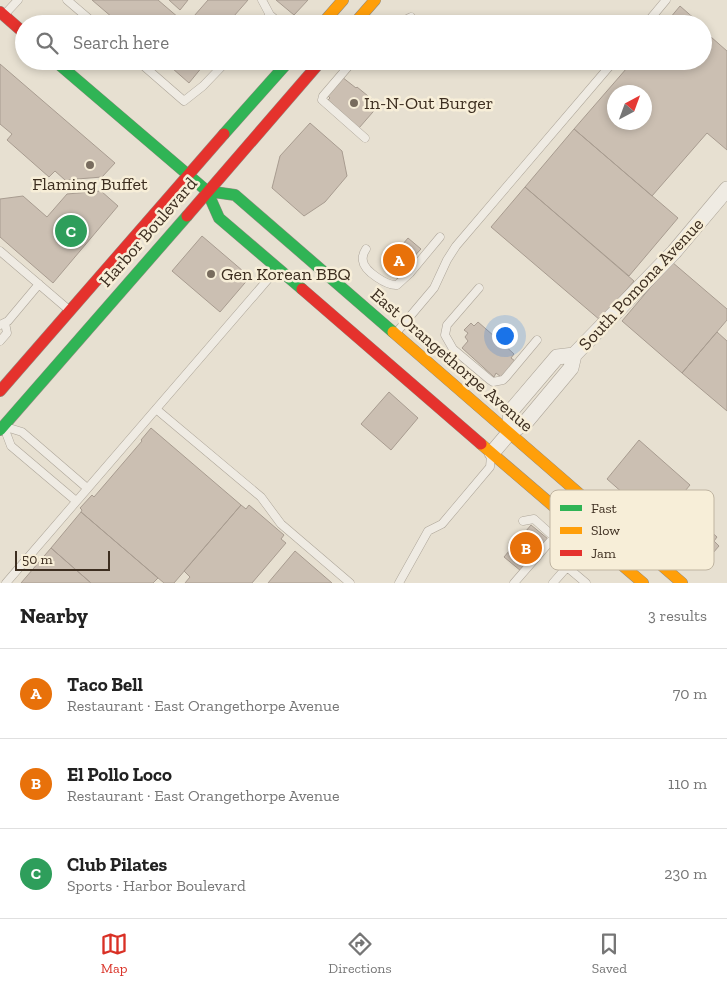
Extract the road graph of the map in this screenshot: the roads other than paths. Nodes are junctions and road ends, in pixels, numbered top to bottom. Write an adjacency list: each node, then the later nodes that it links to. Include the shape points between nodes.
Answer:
1 (18, 0): 7 (lane)
2 (67, 0): 8 (lane)
3 (262, 0): 9 (lane)
4 (344, 0): 10 (main road)
5 (374, 0): 11 (main road)
6 (666, 0): 12 (lane)
7 (2, 14): 13 (main road)
8 (84, 15)
9 (270, 15)
10 (330, 15)
11 (362, 15)
12 (654, 15)
13 (15, 25)
14 (65, 70): 22 (main road)
15 (148, 70): 16 (lane, via 184,101)
16 (218, 70)
17 (281, 70): 22 (main road, Harbor Boulevard)
18 (313, 70): 24 (main road, Harbor Boulevard)
19 (345, 70): 21 (lane, via 322,100)
20 (606, 70): 33 (lane, via 456,246 434,288)
21 (365, 138)
22 (187, 175): 24 (main road); 31 (main road, Harbor Boulevard)
23 (727, 189): 39 (street, South Pomona Avenue, via 674,252 574,355 566,375 525,423)
24 (206, 191): 28 (main road, via 219,218); 33 (main road, East Orangethorpe Avenue, via 235,195); 38 (main road, Harbor Boulevard)
25 (440, 237): 26 (lane, via 397,284 386,283 365,266)
26 (366, 249)
27 (0, 250): 29 (lane)
28 (277, 268): 37 (lane); 40 (main road)
29 (39, 284): 31 (lane); 32 (lane)
30 (479, 288): 34 (lane, via 445,329 447,341 453,349 490,380 498,382 506,378)
31 (70, 311): 36 (main road, Harbor Boulevard)
32 (2, 324): 35 (lane, via 7,332)
33 (395, 334): 39 (main road, East Orangethorpe Avenue)
34 (537, 340)
35 (0, 341)
36 (0, 391)
37 (156, 409): 41 (lane); 53 (lane, via 261,497 282,524)
38 (1, 426): 41 (lane, via 22,432); 43 (lane, via 11,446)
39 (509, 433): 40 (street, South Pomona Avenue); 42 (main road, East Orangethorpe Avenue)
40 (492, 453): 44 (main road); 54 (lane, via 490,467 442,524 428,530)
41 (87, 488): 43 (lane)
42 (575, 490)
43 (76, 501): 52 (lane)
44 (550, 503)
45 (523, 521): 46 (lane, via 534,519)
46 (550, 533)
47 (550, 542): 55 (lane)
48 (564, 570): 56 (lane)
49 (571, 570): 57 (lane)
50 (628, 570): 58 (main road)
51 (667, 570): 59 (main road, East Orangethorpe Avenue)
52 (6, 583)
53 (350, 583)
54 (400, 583)
55 (514, 583)
56 (553, 583)
57 (586, 583)
58 (643, 583)
59 (682, 583)

